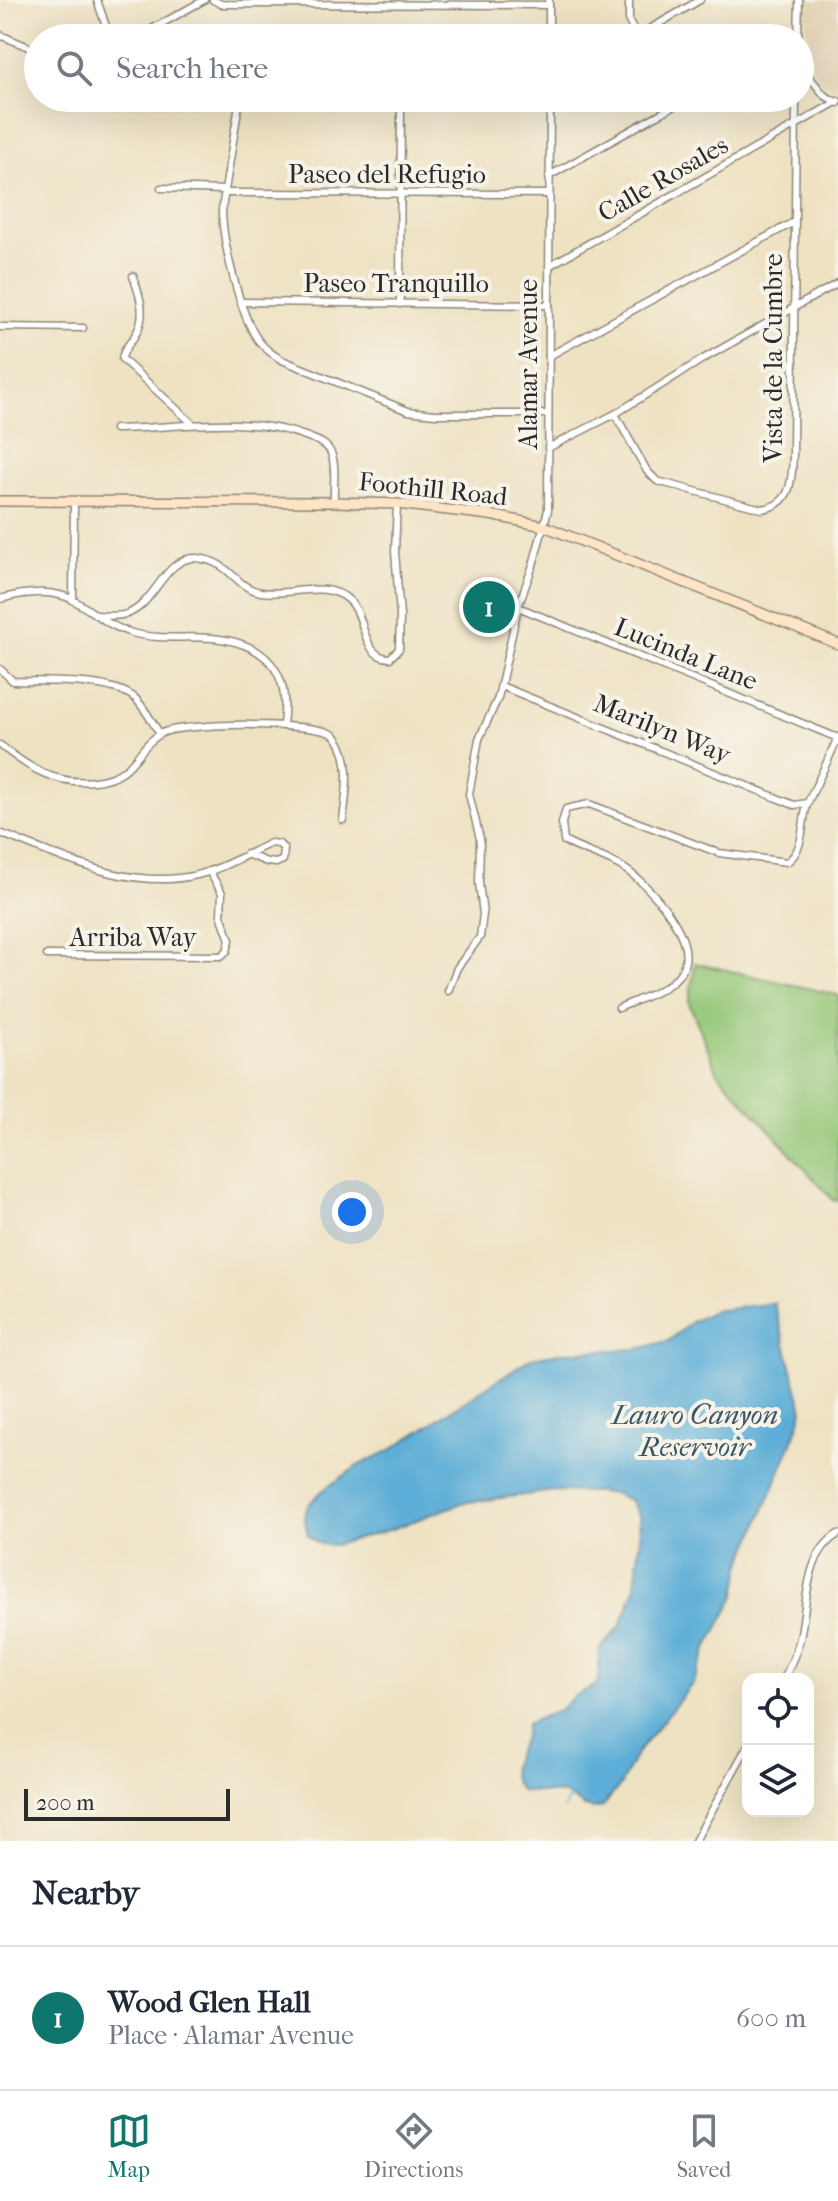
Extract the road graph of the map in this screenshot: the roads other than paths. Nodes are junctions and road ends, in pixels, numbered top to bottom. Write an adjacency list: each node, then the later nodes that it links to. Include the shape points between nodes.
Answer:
1 (97, 0): 9 (street)
2 (204, 0): 10 (street)
3 (213, 0): 7 (street)
4 (629, 0): 12 (street)
5 (700, 0): 13 (street)
6 (799, 0): 14 (street)
7 (465, 2): 8 (street)
8 (549, 2): 11 (street)
9 (105, 24)
10 (161, 24)
11 (549, 24)
12 (630, 24)
13 (658, 24)
14 (798, 24)
15 (0, 35): 16 (street)
16 (24, 45)
17 (814, 82): 18 (street)
18 (838, 102): 24 (street, Calle Rosales)
19 (238, 112): 27 (street)
20 (401, 112): 28 (street)
21 (550, 112): 25 (street, Alamar Avenue)
22 (663, 112): 25 (street)
23 (796, 112): 24 (street, Vista de la Cumbre)
24 (796, 126): 30 (street, Vista de la Cumbre); 31 (street, Calle Rosales)
25 (549, 176): 29 (street, Alamar Avenue)
26 (161, 188): 27 (street, Paseo del Refugio)
27 (225, 192): 28 (street, Paseo del Refugio); 34 (street, via 223,238)
28 (401, 194): 29 (street, Paseo del Refugio); 35 (street)
29 (548, 194): 31 (street, Alamar Avenue)
30 (794, 222): 37 (street, Vista de la Cumbre); 40 (street)
31 (549, 266): 36 (street, Alamar Avenue)
32 (133, 276): 43 (street, via 143,311 122,359)
33 (838, 283): 37 (street)
34 (243, 302): 35 (street, Paseo Tranquillo); 41 (street, via 257,339 276,357 397,408 423,414)
35 (400, 304): 36 (street, Paseo Tranquillo)
36 (549, 305): 40 (street, Alamar Avenue)
37 (793, 308): 42 (street); 42 (street, Vista de la Cumbre, via 792,481 780,503 755,508 660,483 647,471)
38 (0, 327): 39 (street)
39 (83, 328)
40 (549, 356): 41 (street, Alamar Avenue)
41 (548, 414): 45 (street, Alamar Avenue)
42 (615, 414): 45 (street)
43 (193, 424): 44 (street); 48 (street, via 274,427 323,444 332,455)
44 (115, 429)
45 (548, 448): 50 (street, Alamar Avenue)
46 (0, 501): 47 (main road, Foothill Road)
47 (74, 502): 48 (main road, Foothill Road); 52 (street)
48 (334, 502): 49 (main road, Foothill Road)
49 (397, 504): 50 (main road, Foothill Road); 54 (street, via 400,632 399,649 390,658 371,647 358,612 344,596 319,590 256,591 220,564 197,558 174,566 151,596 129,613)
50 (544, 526): 53 (street, Alamar Avenue); 55 (main road, Foothill Road)
51 (0, 599): 52 (street, via 32,592)
52 (73, 600): 54 (street)
53 (518, 607): 59 (street, Alamar Avenue); 62 (street, Lucinda Lane)
54 (96, 615): 60 (street, via 140,635 225,640 262,655 283,682)
55 (838, 644)
56 (0, 669): 58 (street)
57 (0, 679): 58 (street)
58 (13, 681): 61 (street, via 117,688 143,707)
59 (501, 686): 64 (street, Marilyn Way, via 794,805); 70 (street, Alamar Avenue, via 479,739 469,794 480,839 482,930)
60 (283, 724): 61 (street, via 172,729); 65 (street, via 325,729 335,736 346,761)
61 (160, 734): 63 (street, via 125,770 93,781 43,775)
62 (838, 738): 64 (street)
63 (0, 745)
64 (808, 803): 71 (street, via 796,851 787,862 719,853 589,804 566,809 564,841 627,870 667,910 684,950 683,969 671,983)
65 (343, 820)
66 (0, 833): 68 (street, via 41,851 136,878)
67 (246, 854): 67 (street, via 276,863 285,855 279,844 271,843); 68 (street)
68 (209, 871): 69 (street, Arriba Way, via 222,893 221,915 230,935 229,948 221,956)
69 (47, 955)
70 (448, 991)
71 (619, 1008)
72 (838, 1534): 73 (street, via 817,1555 799,1642)
73 (786, 1673)
74 (742, 1756): 75 (street)
75 (695, 1841)

